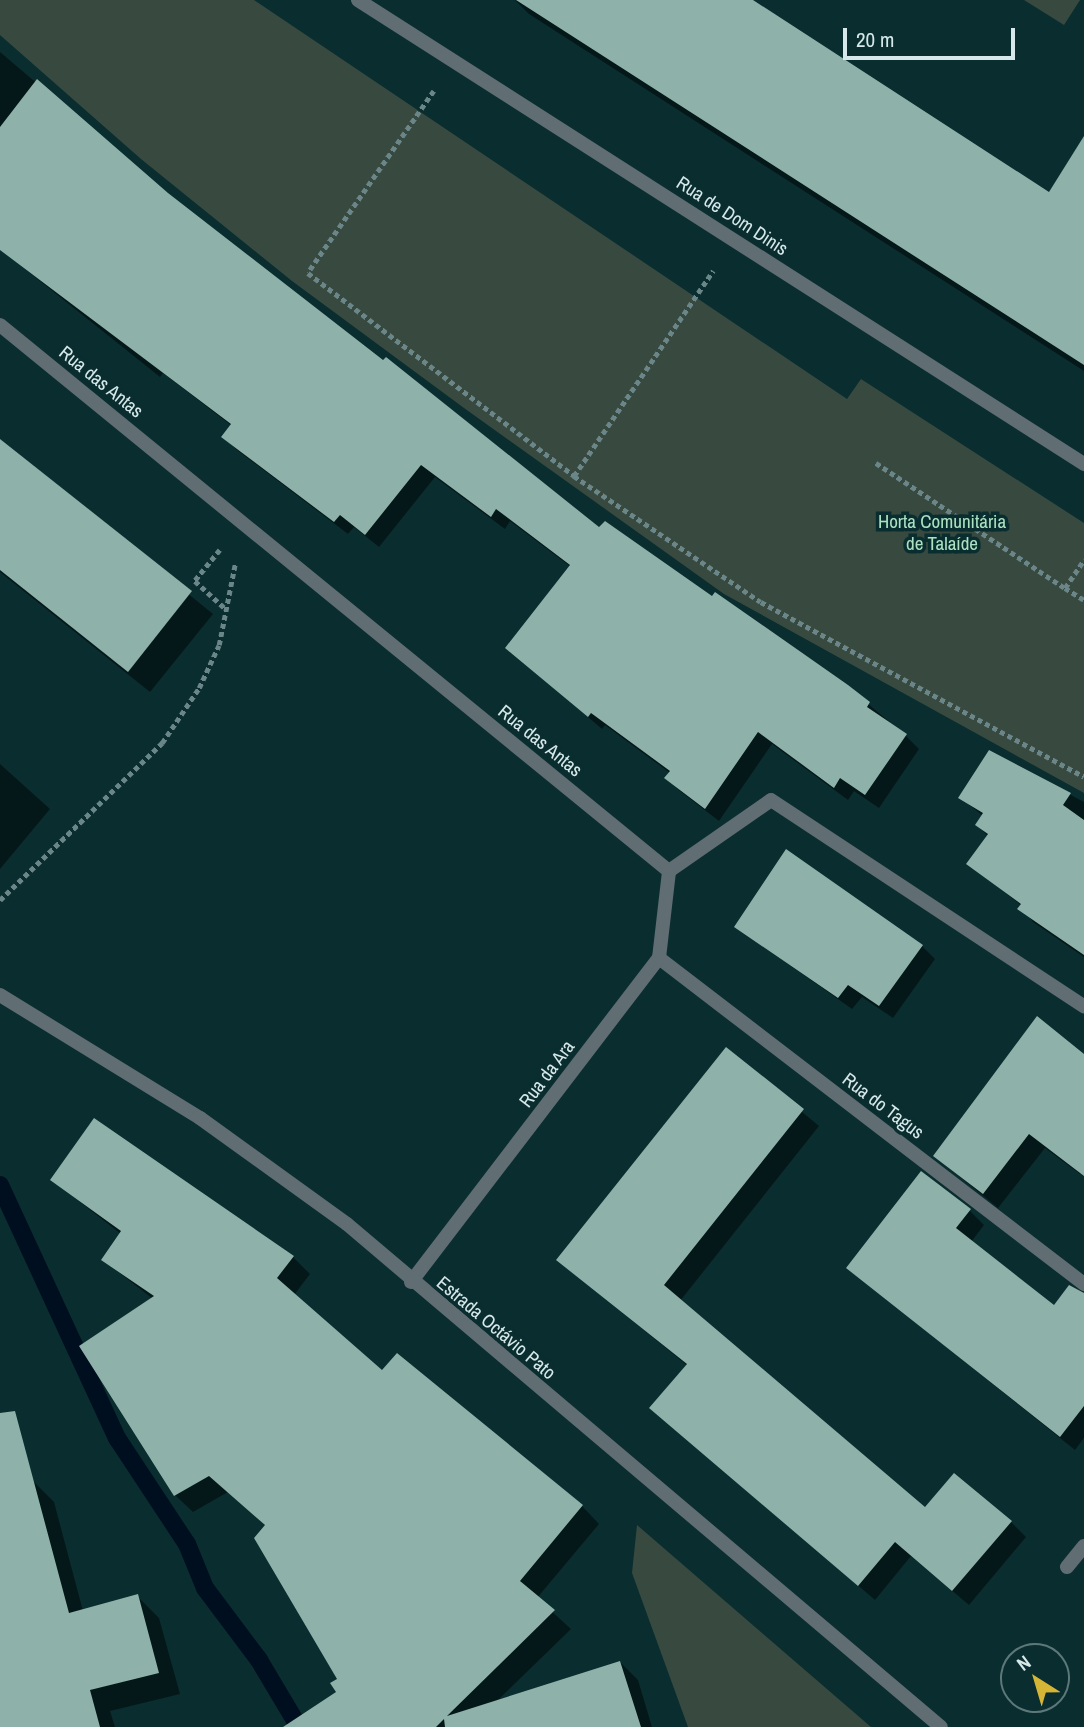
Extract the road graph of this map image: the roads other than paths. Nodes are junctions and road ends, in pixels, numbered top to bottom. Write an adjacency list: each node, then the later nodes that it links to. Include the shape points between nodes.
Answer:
1 (368, 2): 3 (street, Rua de Dom Dinis)
2 (0, 325): 4 (street, Rua das Antas)
3 (1084, 464)
4 (669, 871): 5 (street); 7 (street, via 771,800)
5 (659, 958): 8 (street, Rua da Ara); 9 (street, Rua do Tagus)
6 (0, 995): 8 (street, Estrada Octávio Pato, via 200,1118 346,1224)
7 (1084, 1006)
8 (411, 1282): 12 (street, Estrada Octávio Pato)
9 (1084, 1284)
10 (1084, 1546): 11 (street)
11 (1067, 1567)
12 (941, 1727)

